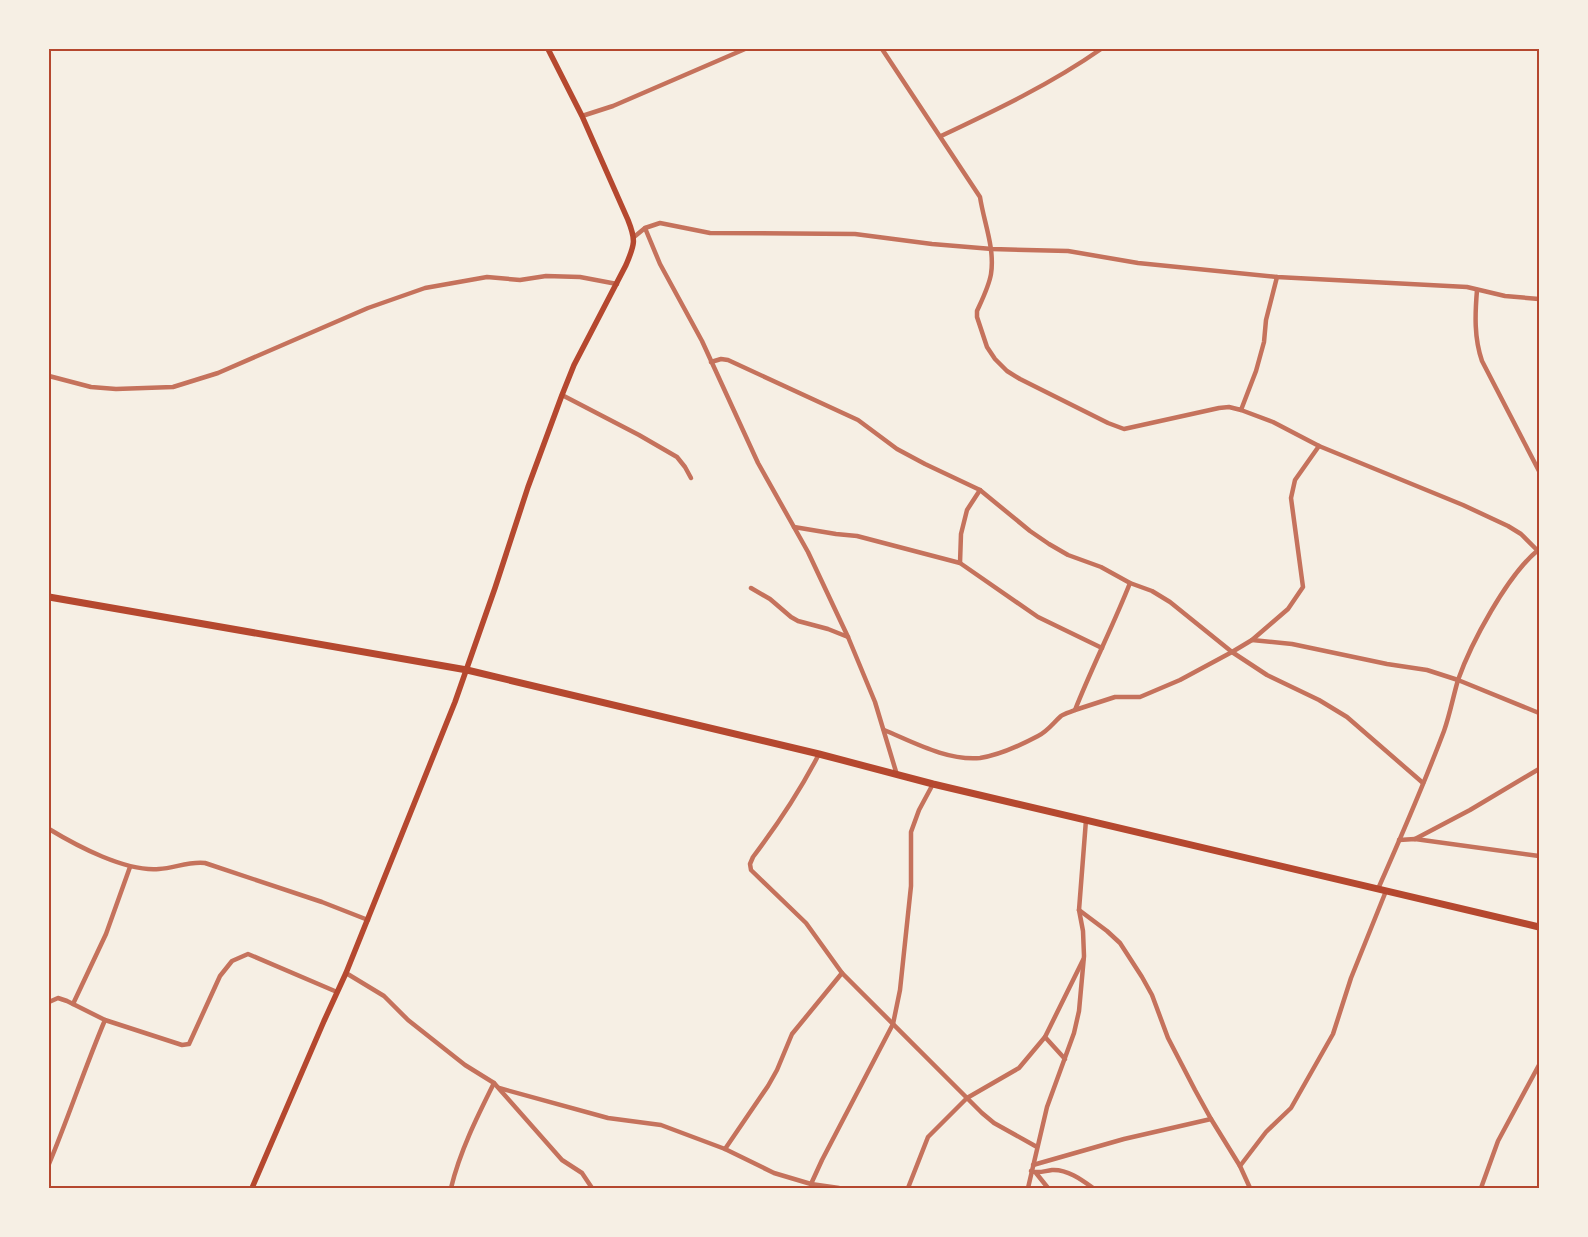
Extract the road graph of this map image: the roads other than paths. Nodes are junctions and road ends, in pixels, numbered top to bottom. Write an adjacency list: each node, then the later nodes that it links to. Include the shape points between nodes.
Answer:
1 (548, 49): 5 (main road)
2 (745, 49): 5 (street, via 613,106)
3 (882, 49): 6 (street)
4 (1100, 49): 6 (street, via 1038,88)
5 (582, 116): 8 (main road)
6 (941, 136): 9 (street, via 980,197)
7 (645, 228): 8 (street); 9 (street, via 660,223 710,233 855,234); 14 (street)
8 (634, 237): 11 (main road)
9 (992, 250): 10 (street, via 1068,251 1138,263); 17 (street, via 991,276 977,317 987,347 1007,371 1124,429 1219,408)
10 (1277, 277): 12 (street); 17 (street, via 1264,342)
11 (617, 284): 15 (street, via 580,276 520,280 487,277 425,288 368,308 218,373 173,387 92,387); 16 (main road, via 574,365)
12 (1477, 290): 13 (street); 19 (street, via 1477,345 1482,361)
13 (1539, 299)
14 (711, 362): 21 (street, via 728,360 836,409 858,420 897,448); 22 (street, via 758,463)
15 (49, 376)
16 (562, 395): 20 (street, via 677,458); 32 (main road)
17 (1241, 410): 18 (street, via 1273,422)
18 (1319, 446): 23 (street, via 1486,516 1521,534); 29 (street, via 1295,480 1291,498 1303,587 1288,609)
19 (1539, 471)
20 (691, 478)
21 (980, 490): 24 (street, via 967,510); 25 (street, via 1049,544)
22 (794, 527): 24 (street, via 857,536); 28 (street)
23 (1538, 550): 33 (street, via 1516,573 1487,619)
24 (960, 563): 30 (street, via 1038,617)
25 (1130, 583): 30 (street); 31 (street, via 1170,602)
26 (751, 588): 28 (street, via 770,599 790,617)
27 (49, 596): 32 (main road)
28 (848, 637): 36 (street)
29 (1252, 640): 31 (street); 33 (street, via 1292,644 1428,670)
30 (1102, 648): 34 (street)
31 (1232, 652): 34 (street, via 1140,697 1115,697); 41 (street, via 1267,675 1347,717)
32 (466, 670): 37 (main road); 51 (main road)
33 (1458, 680): 35 (street); 41 (street, via 1444,730)
34 (1075, 710): 36 (street, via 1063,715 1039,736 980,758 943,753)
35 (1539, 713)
36 (884, 730): 39 (street)
37 (819, 754): 39 (main road); 54 (street, via 789,807 750,864 751,870 806,923)
38 (1539, 769): 44 (street)
39 (897, 775): 40 (main road)
40 (933, 784): 42 (main road); 60 (street, via 912,832 911,886 900,990)
41 (1423, 784): 45 (street)
42 (1086, 820): 48 (main road); 50 (street)
43 (49, 829): 47 (street)
44 (1416, 839): 45 (street); 46 (street)
45 (1398, 840): 48 (street)
46 (1539, 856)
47 (130, 866): 51 (street, via 159,869 205,863); 58 (street, via 106,934)
48 (1378, 888): 49 (main road)
49 (1386, 890): 52 (main road); 72 (street, via 1333,1034 1291,1108 1266,1132)
50 (1079, 910): 53 (street); 67 (street, via 1120,943 1142,977 1168,1038)
51 (368, 920): 55 (main road)
52 (1539, 928)
53 (1084, 956): 61 (street); 62 (street, via 1079,1011)
54 (842, 973): 60 (street); 69 (street, via 792,1034 778,1070)
55 (346, 974): 56 (main road); 64 (street, via 384,996 408,1020 465,1065)
56 (337, 992): 59 (street, via 248,954 232,961 220,976 189,1044 182,1045); 76 (main road)
57 (49, 1002): 58 (street, via 58,998)
58 (74, 1004): 59 (street)
59 (105, 1020): 70 (street)
60 (893, 1024): 66 (street); 74 (street)
61 (1045, 1037): 62 (street); 66 (street, via 1019,1068)
62 (1065, 1059): 68 (street, via 1047,1106)
63 (1539, 1065): 84 (street, via 1498,1141)
64 (494, 1083): 65 (street); 77 (street, via 458,1162)
65 (498, 1088): 69 (street, via 608,1118 661,1125); 78 (street, via 562,1160 582,1173)
66 (967, 1098): 68 (street, via 994,1123); 75 (street, via 928,1137)
67 (1211, 1120): 71 (street, via 1133,1137); 72 (street)
68 (1037, 1147): 71 (street)
69 (725, 1149): 74 (street, via 774,1173)
70 (49, 1164)
71 (1033, 1165): 73 (street)
72 (1240, 1166): 83 (street)
73 (1034, 1172): 80 (street); 81 (street); 82 (street, via 1062,1171)
74 (812, 1184): 79 (street)
75 (910, 1187)
76 (252, 1188)
77 (451, 1188)
78 (592, 1188)
79 (839, 1188)
80 (1028, 1188)
81 (1048, 1188)
82 (1093, 1188)
83 (1250, 1188)
84 (1481, 1188)

